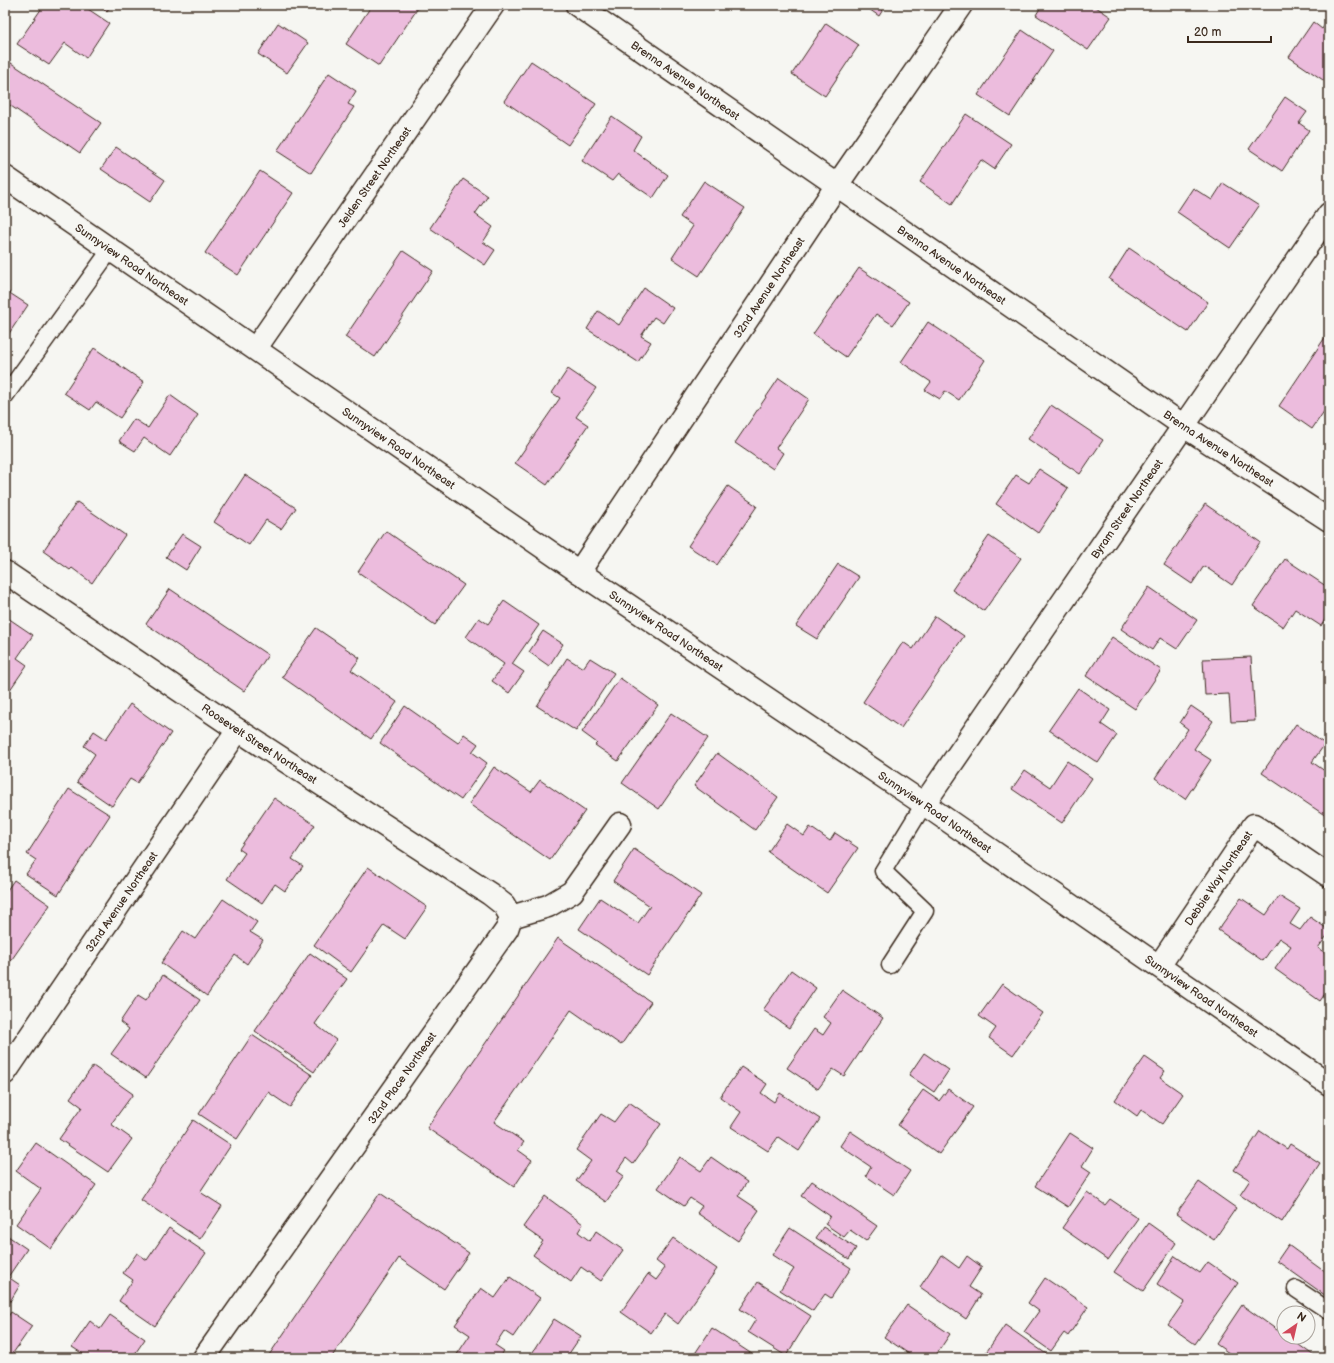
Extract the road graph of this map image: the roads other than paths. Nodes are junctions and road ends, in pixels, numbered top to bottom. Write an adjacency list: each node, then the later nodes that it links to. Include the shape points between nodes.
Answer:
1 (493, 5): 8 (street, Jelden Street Northeast)
2 (577, 5): 5 (street, Brenna Avenue Northeast)
3 (961, 5): 5 (street, 32nd Avenue Northeast)
4 (5, 176): 7 (street, Sunnyview Road Northeast)
5 (837, 185): 10 (street, Brenna Avenue Northeast); 13 (street, 32nd Avenue Northeast)
6 (1329, 214): 10 (street, Byram Street Northeast)
7 (111, 249): 8 (street, Sunnyview Road Northeast); 9 (lane)
8 (256, 348): 13 (street, Sunnyview Road Northeast)
9 (5, 396)
10 (1184, 426): 11 (street, Brenna Avenue Northeast); 15 (street, Byram Street Northeast)
11 (1329, 520)
12 (5, 572): 14 (street, Roosevelt Street Northeast)
13 (579, 572): 15 (street, Sunnyview Road Northeast)
14 (238, 730): 18 (street, Roosevelt Street Northeast, via 490,894 504,905); 21 (street, 32nd Avenue Northeast)
15 (924, 804): 19 (lane, via 883,871 924,912); 20 (street, Sunnyview Road Northeast)
16 (620, 824): 18 (street, via 572,892 548,906)
17 (1329, 876): 20 (street, Debbie Way Northeast, via 1254,825)
18 (511, 917): 25 (street, 32nd Place Northeast, via 507,929)
19 (890, 965)
20 (1159, 966): 22 (street, Sunnyview Road Northeast)
21 (5, 1073)
22 (1329, 1084)
23 (1296, 1289): 24 (lane)
24 (1329, 1312)
25 (204, 1358)

